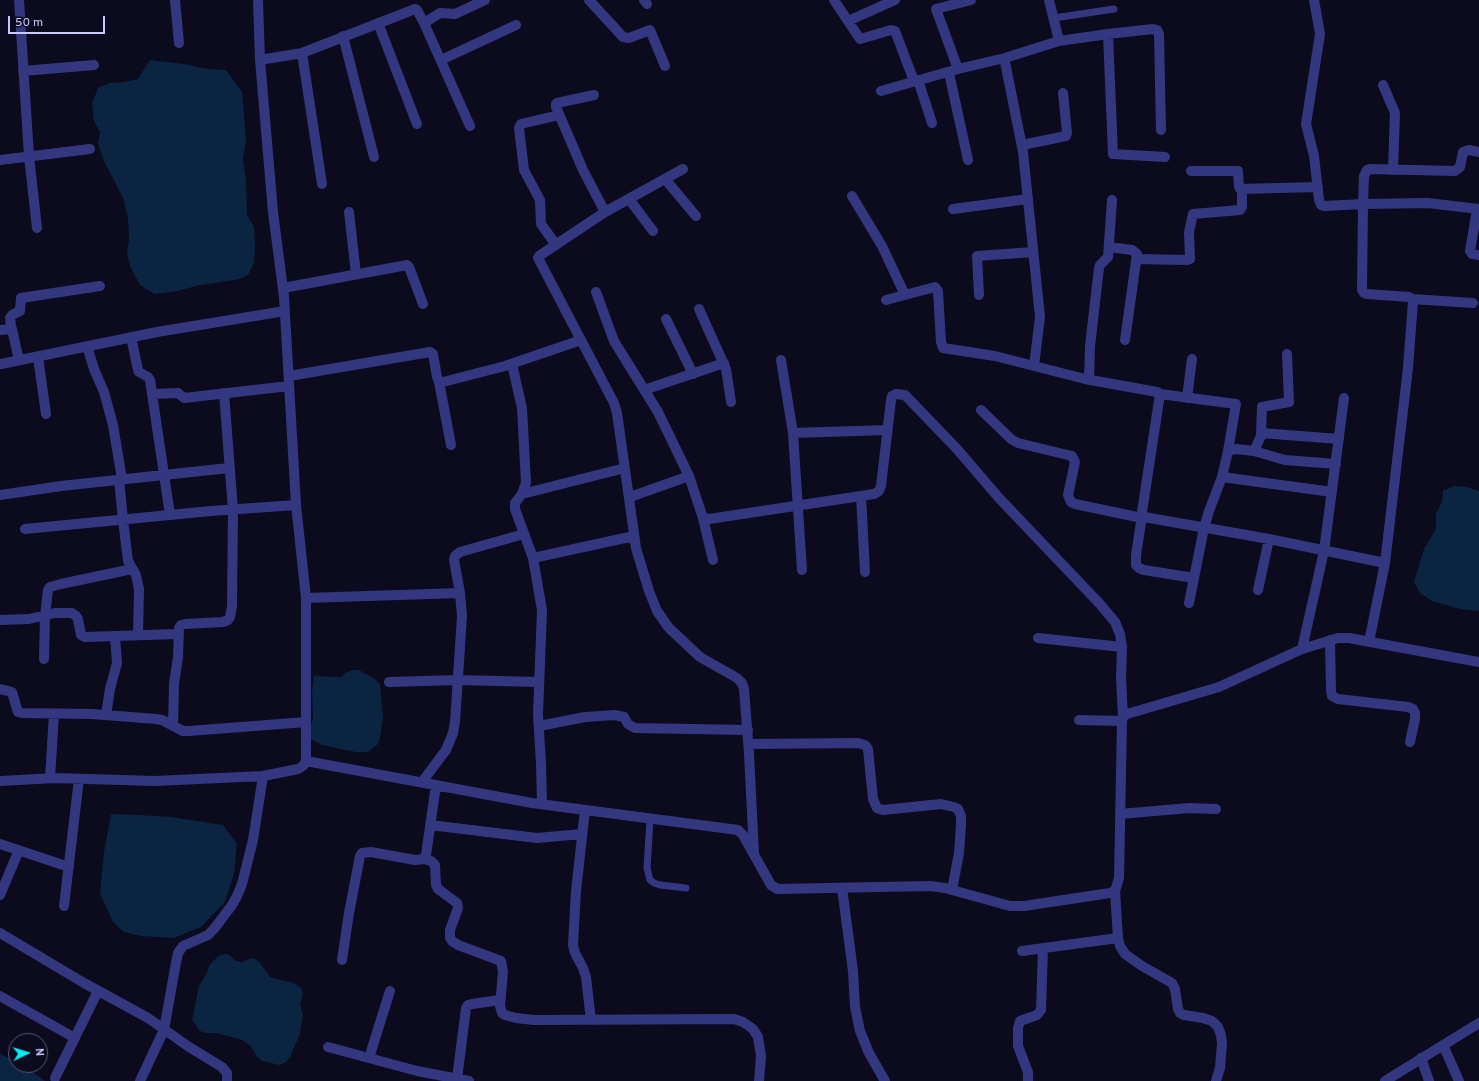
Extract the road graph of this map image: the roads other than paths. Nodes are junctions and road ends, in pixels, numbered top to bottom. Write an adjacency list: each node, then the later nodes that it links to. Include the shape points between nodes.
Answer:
1 (19, 0): 28 (street)
2 (175, 0): 21 (street)
3 (258, 0): 24 (street)
4 (485, 0): 16 (street, via 452,15 440,13)
5 (590, 0): 27 (street, via 623,38 650,30)
6 (834, 0): 14 (street)
7 (895, 0): 14 (street)
8 (971, 0): 11 (street)
9 (1049, 0): 13 (street)
10 (1314, 0): 53 (street, via 1320,40 1306,124)
11 (934, 4): 29 (street)
12 (1114, 9): 13 (lane)
13 (1054, 18): 20 (street)
14 (848, 21): 30 (street, via 860,40 895,31)
15 (378, 23): 16 (street, via 415,9); 19 (street); 37 (street)
16 (424, 23): 25 (street)
17 (516, 25): 25 (street)
18 (1108, 34): 20 (street); 39 (street, via 1157,30); 45 (street, via 1113,154)
19 (343, 36): 22 (street); 44 (street)
20 (1059, 41): 23 (street)
21 (179, 43)
22 (302, 53): 24 (street); 52 (street)
23 (1005, 58): 29 (street); 40 (street)
24 (260, 60): 74 (street, via 273,212)
25 (441, 60): 38 (street)
26 (94, 65): 28 (street)
27 (665, 66)
28 (23, 71): 43 (street)
29 (954, 71): 30 (street); 47 (street)
30 (916, 80): 32 (street); 36 (street)
31 (1383, 85): 49 (street, via 1395,114)
32 (881, 91)
33 (1063, 93): 40 (street, via 1066,136)
34 (594, 95): 35 (street, via 557,103)
35 (559, 115): 63 (street); 67 (street, via 521,124 519,128 524,170 540,200 542,224)
36 (932, 123)
37 (417, 124)
38 (470, 126)
39 (1161, 130)
40 (1022, 145): 57 (street)
41 (90, 149): 43 (street)
42 (1479, 152): 49 (street, via 1463,152 1460,167 1455,171)
43 (29, 156): 46 (street); 65 (street)
44 (374, 157)
45 (1165, 157)
46 (0, 160)
47 (968, 160)
48 (682, 169): 51 (street)
49 (1393, 170): 59 (street, via 1367,170 1364,176)
50 (1191, 171): 54 (street, via 1238,171 1239,188)
51 (665, 179): 56 (street); 64 (street)
52 (322, 184)
53 (1318, 187): 54 (street); 59 (street, via 1321,205)
54 (1242, 189): 71 (street, via 1240,210 1193,214 1189,232 1190,259)
55 (852, 196): 76 (street, via 882,246)
56 (629, 199): 63 (street); 66 (street)
57 (1028, 199): 60 (street); 69 (street)
58 (1112, 200): 68 (street)
59 (1363, 204): 61 (street, via 1428,203); 78 (street, via 1362,290 1367,294)
60 (953, 209)
61 (1478, 209): 70 (street, via 1470,251)
62 (349, 212): 72 (street)
63 (605, 212): 67 (street)
64 (696, 216)
65 (37, 228)
66 (653, 232)
67 (556, 245): 88 (street, via 538,258)
68 (1109, 247): 71 (street, via 1135,252); 101 (street, via 1108,257 1099,268)
69 (1033, 252): 77 (street, via 977,256); 99 (street, via 1040,317)
70 (1479, 255)
71 (1137, 259): 89 (street)
72 (356, 274): 74 (street); 81 (street, via 407,265)
73 (100, 286): 85 (street, via 22,297 20,311 11,316)
74 (283, 288): 83 (street)
75 (596, 292): 104 (street, via 614,341)
76 (905, 295): 79 (street); 99 (street, via 932,287 937,288 941,342 944,348 995,356)
77 (979, 295)
78 (1412, 299): 80 (street); 147 (street, via 1408,368)
79 (886, 300)
80 (1473, 303)
81 (423, 304)
82 (698, 309): 96 (street)
83 (285, 311): 87 (street); 102 (street)
84 (666, 319): 100 (street)
85 (12, 329): 86 (street); 94 (street)
86 (0, 330)
87 (131, 337): 90 (street); 106 (street, via 138,370 148,377)
88 (580, 340): 98 (street); 122 (street, via 614,403)
89 (1125, 340)
90 (87, 346): 92 (street); 126 (street, via 104,392)
91 (1288, 354): 114 (street, via 1289,402 1262,407)
92 (38, 356): 94 (street); 112 (street)
93 (1192, 359): 108 (street)
94 (19, 360): 97 (street)
95 (781, 360): 115 (street)
96 (724, 363): 100 (street); 110 (street)
97 (1, 364)
98 (512, 364): 103 (street); 128 (street, via 523,416 526,483)
99 (1034, 366): 101 (street)
100 (693, 374): 104 (street)
101 (1089, 379): 107 (street)
102 (289, 381): 103 (street, via 430,352 433,354); 105 (street); 132 (street)
103 (439, 382): 117 (street)
104 (644, 390): 124 (street, via 658,412)
105 (224, 393): 106 (street, via 184,398 178,393); 121 (street)
106 (152, 394): 123 (street)
107 (1160, 394): 108 (street); 136 (street)
108 (1187, 398): 118 (street, via 1236,404)
109 (1344, 398): 116 (street)
110 (732, 402)
111 (981, 410): 136 (street, via 1018,443 1072,456 1075,462 1068,496 1071,502)
112 (46, 414)
113 (887, 430): 115 (street); 130 (street, via 879,491); 164 (street, via 892,396 905,395 1099,603 1115,622)
114 (1261, 433): 116 (street); 119 (street)
115 (793, 434): 133 (street)
116 (1339, 439): 120 (street)
117 (451, 445)
118 (1228, 451): 119 (street); 125 (street)
119 (1254, 451): 120 (street, via 1285,460)
120 (1336, 464): 127 (street)
121 (230, 468): 123 (street); 134 (street)
122 (625, 468): 128 (street); 131 (street)
123 (164, 474): 126 (street); 135 (street)
124 (688, 476): 131 (street); 137 (street)
125 (1222, 477): 127 (street); 139 (street)
126 (121, 479): 129 (street); 138 (street)
127 (1332, 492): 144 (street)
128 (522, 494): 141 (street, via 515,503 515,508)
129 (0, 495)
130 (861, 496): 133 (street); 150 (street)
131 (630, 498): 142 (street)
132 (296, 505): 134 (street); 154 (street)
133 (798, 506): 137 (street); 149 (street)
134 (233, 510): 135 (street); 158 (street, via 230,617 223,622 181,625)
135 (170, 515): 138 (street)
136 (1142, 517): 139 (street); 151 (street, via 1136,565 1144,570)
137 (703, 518): 146 (street)
138 (123, 520): 140 (street); 148 (street, via 128,561)
139 (1204, 528): 143 (street); 151 (street)
140 (25, 529)
141 (524, 534): 145 (street); 153 (street, via 460,552 455,556)
142 (634, 536): 145 (street); 179 (street, via 649,591 657,611 669,628 700,657 742,683)
143 (1269, 539): 144 (street); 152 (street)
144 (1324, 551): 147 (street); 165 (street)
145 (533, 558): 170 (street, via 542,610)
146 (713, 560)
147 (1385, 563): 163 (street)
148 (132, 569): 156 (street, via 53,586 48,590); 159 (street, via 139,589)
149 (802, 570)
150 (865, 572)
151 (1194, 578): 155 (street)
152 (1258, 590)
153 (460, 593): 154 (street); 168 (street, via 462,616)
154 (306, 598): 176 (street)
155 (1189, 603)
156 (45, 616): 157 (street); 160 (street, via 72,613 78,619 82,636); 166 (street)
157 (0, 620)
158 (177, 634): 159 (street); 177 (street)
159 (138, 635): 160 (street)
160 (115, 636): 173 (street, via 117,663)
161 (1038, 638): 164 (street)
162 (1330, 640): 163 (street, via 1344,637); 165 (street); 180 (street, via 1332,696 1338,699 1413,709 1415,719)
163 (1369, 642): 167 (street)
164 (1122, 647): 174 (street)
165 (1302, 649): 174 (street, via 1219,687 1127,714)
166 (44, 659)
167 (1479, 662)
168 (458, 680): 169 (street); 170 (street); 187 (street, via 453,733 443,756)
169 (389, 682)
170 (539, 682): 178 (street)
171 (0, 689): 172 (street, via 12,692 18,712)
172 (54, 714): 173 (street); 184 (street)
173 (106, 715): 177 (street, via 162,720)
174 (1122, 719): 175 (street); 192 (street)
175 (1079, 720)
176 (306, 722): 177 (street, via 188,731); 182 (street)
177 (173, 726)
178 (539, 726): 179 (street, via 585,717 614,715 624,717 631,727 635,728); 189 (street)
179 (748, 730): 181 (street)
180 (1410, 742)
181 (749, 744): 198 (street); 203 (street, via 865,745 868,749 873,799 877,808 883,810 941,804 954,806 961,816 961,825)
182 (306, 761): 183 (street, via 298,769); 187 (street)
183 (263, 776): 185 (street, via 155,781); 218 (street, via 253,840 242,884 232,905 214,929 208,935 183,946 178,953)
184 (50, 778): 185 (street); 186 (street)
185 (79, 779): 200 (street)
186 (0, 781)
187 (422, 782): 188 (street)
188 (436, 785): 189 (street); 194 (street)
189 (542, 804): 191 (street)
190 (1216, 809): 192 (street, via 1189,808)
191 (585, 810): 193 (street); 195 (street)
192 (1120, 814): 204 (street, via 1119,878)
193 (650, 819): 198 (street, via 738,830); 201 (lane, via 647,868 650,880 660,885)
194 (430, 825): 195 (street, via 537,838); 199 (street)
195 (582, 834): 216 (street, via 573,945 586,977)
196 (0, 844): 197 (street)
197 (19, 850): 200 (street); 205 (street)
198 (754, 855): 202 (street, via 777,889)
199 (424, 859): 211 (street, via 362,853 358,863); 215 (street, via 435,865 438,889 457,903 458,908 450,930 452,941 501,961 503,972)
200 (70, 867): 206 (street)
201 (686, 888)
202 (842, 888): 203 (street, via 930,886); 231 (street, via 860,1031)
203 (952, 890): 204 (street, via 1018,907 1110,893)
204 (1114, 890): 208 (street)
205 (0, 895)
206 (64, 906)
207 (0, 933): 212 (street)
208 (1118, 938): 209 (street); 233 (street, via 1125,954 1132,960 1172,983 1180,1013 1212,1021 1218,1027 1222,1044)
209 (1043, 948): 210 (street); 232 (street, via 1040,1013 1020,1022 1018,1028 1018,1046 1028,1072)
210 (1022, 951)
211 (342, 960)
212 (98, 991): 218 (street, via 148,1018); 219 (street)
213 (390, 991): 222 (street)
214 (0, 996): 219 (street)
215 (500, 1000): 216 (street, via 502,1013 516,1018); 226 (street, via 472,1004 466,1008)
216 (591, 1020): 230 (street, via 734,1019 743,1022 753,1029 758,1037 761,1056)
217 (1479, 1023): 220 (street)
218 (164, 1030): 227 (street); 228 (street, via 222,1067 227,1073)
219 (75, 1038): 225 (street)
220 (1443, 1045): 223 (street); 236 (street)
221 (328, 1047): 222 (street)
222 (369, 1058): 224 (street)
223 (1421, 1058): 234 (street); 235 (street)
224 (430, 1077): 226 (street)
225 (55, 1078)
226 (457, 1079): 229 (street)
227 (140, 1081)
228 (227, 1081)
229 (469, 1081)
230 (759, 1081)
231 (885, 1081)
232 (1028, 1081)
233 (1216, 1081)
234 (1386, 1081)
235 (1429, 1081)
236 (1459, 1081)

